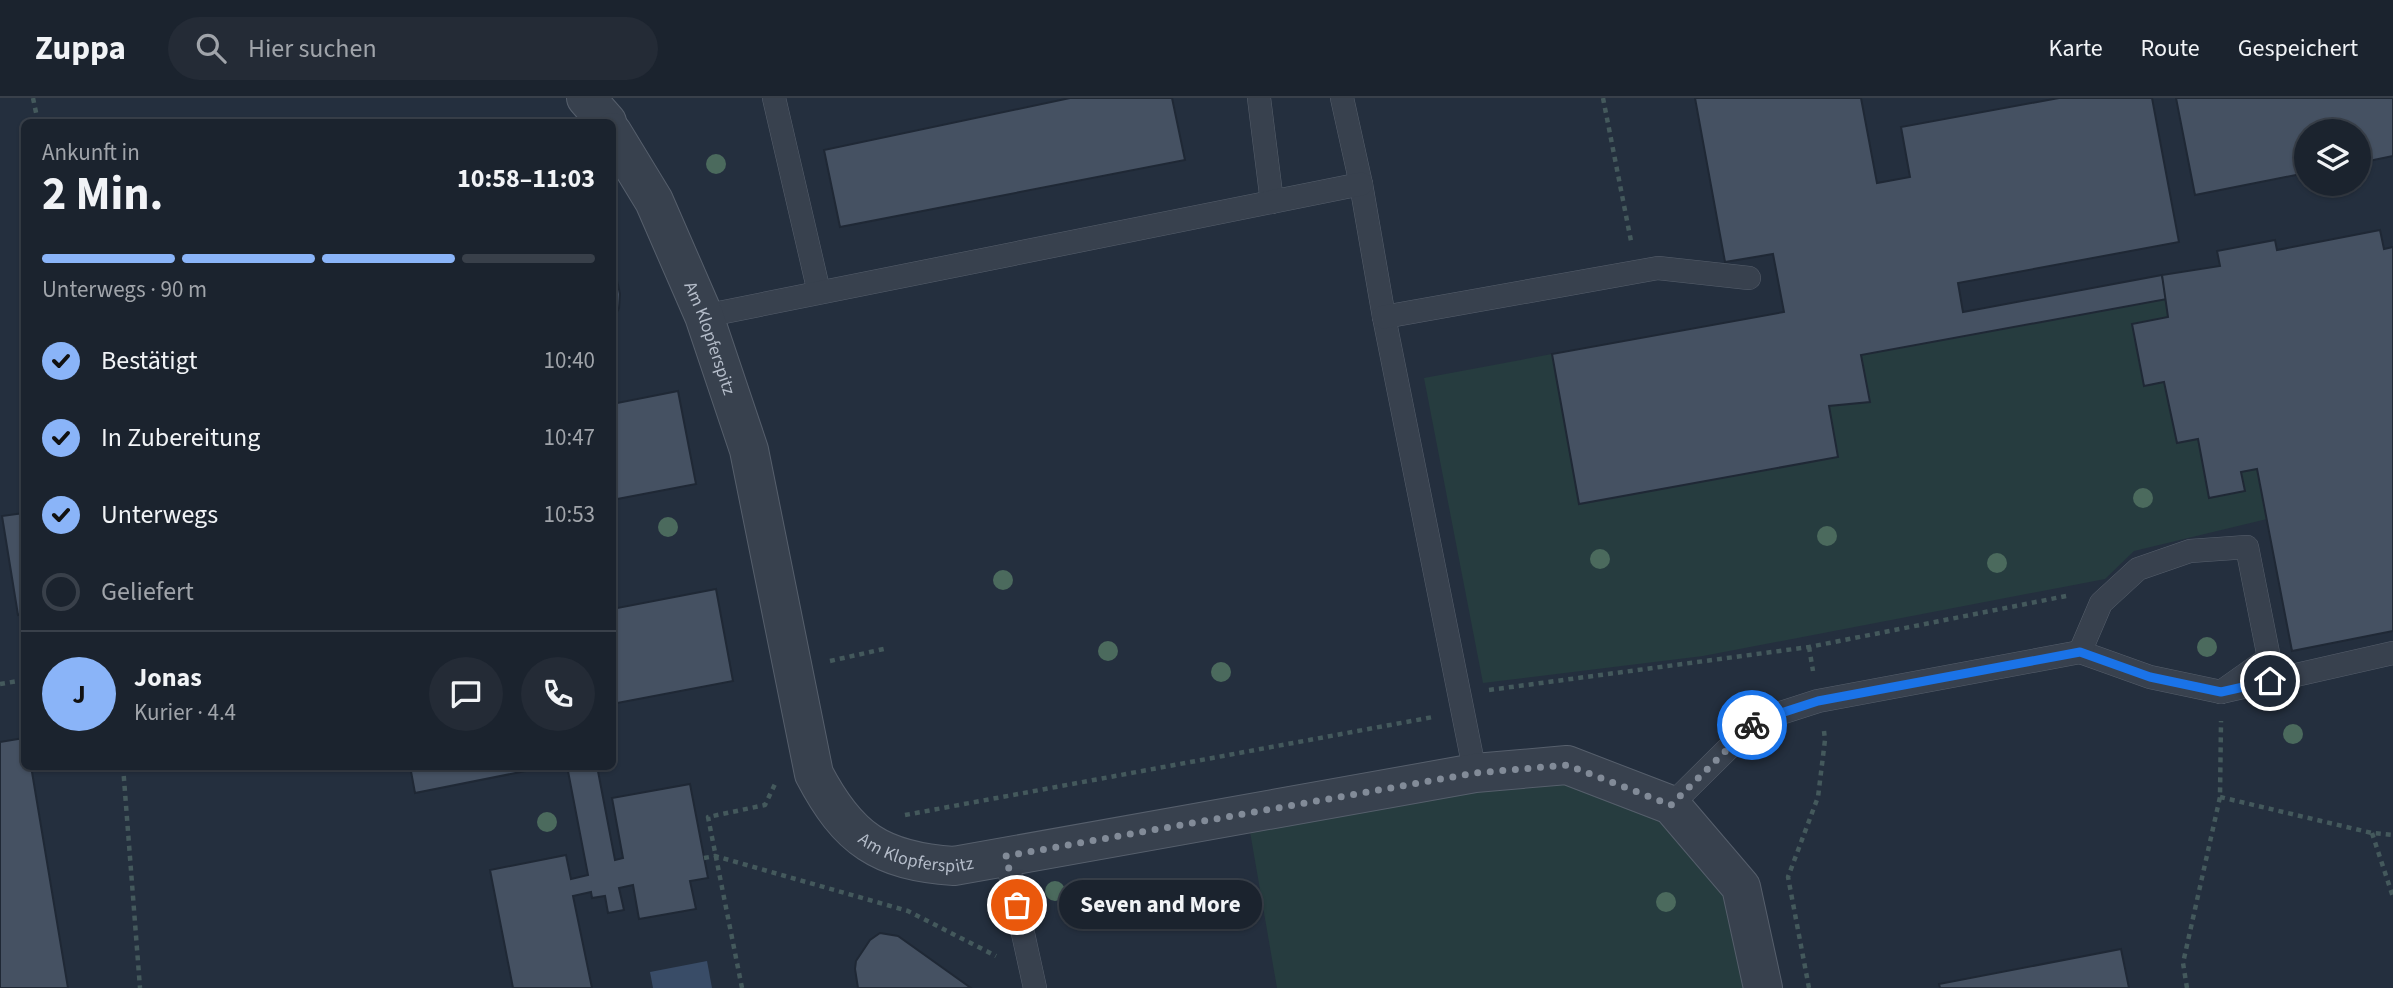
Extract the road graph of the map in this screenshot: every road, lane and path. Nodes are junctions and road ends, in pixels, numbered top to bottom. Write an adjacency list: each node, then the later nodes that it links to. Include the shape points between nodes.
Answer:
1 (33, 98): 7 (path)
2 (586, 98): 8 (street)
3 (774, 98): 14 (lane)
4 (1259, 98): 11 (lane)
5 (1342, 98): 10 (lane)
6 (1603, 98): 12 (path)
7 (37, 119)
8 (604, 119)
9 (616, 139): 15 (street, Am Klopferspitz, via 654,201)
10 (1361, 184): 11 (lane); 16 (lane)
11 (1272, 202): 14 (lane)
12 (1637, 272): 13 (lane, via 1658,268); 16 (lane)
13 (1749, 278)
14 (819, 292): 15 (lane)
15 (704, 316): 37 (street, Am Klopferspitz, via 749,450 814,774 831,806 853,831 882,850 919,864 954,866)
16 (1384, 317): 27 (lane)
17 (2121, 585): 18 (path); 20 (lane, via 2101,603); 25 (lane, via 2138,569 2190,551 2247,547 2269,658)
18 (1808, 647): 26 (path); 27 (path, via 1484,691)
19 (888, 648): 22 (path, via 832,659)
20 (2080, 652): 25 (lane, via 2150,677); 26 (lane)
21 (2393, 653): 25 (lane)
22 (821, 668)
23 (21, 680): 24 (path)
24 (0, 684)
25 (2221, 692): 31 (path)
26 (1818, 701): 32 (lane, via 1756,721); 44 (path, via 1825,740 1818,797 1788,877)
27 (1462, 712): 29 (lane); 33 (path)
28 (123, 770): 41 (path)
29 (1475, 773): 32 (street, Am Klopferspitz, via 1567,765); 37 (street, Am Klopferspitz)
30 (780, 774): 36 (path, via 765,805 708,817)
31 (2220, 797): 34 (path); 45 (path, via 2183,963)
32 (1671, 805): 43 (street, Am Klopferspitz, via 1741,887)
33 (900, 816)
34 (2372, 833): 35 (path); 39 (path)
35 (2393, 835)
36 (715, 856): 38 (path); 40 (path, via 908,911 989,952); 42 (path)
37 (1006, 856): 40 (lane)
38 (704, 858)
39 (2393, 897)
40 (1034, 984)
41 (140, 988)
42 (741, 988)
43 (1763, 988)
44 (1810, 988)
45 (2187, 988)

